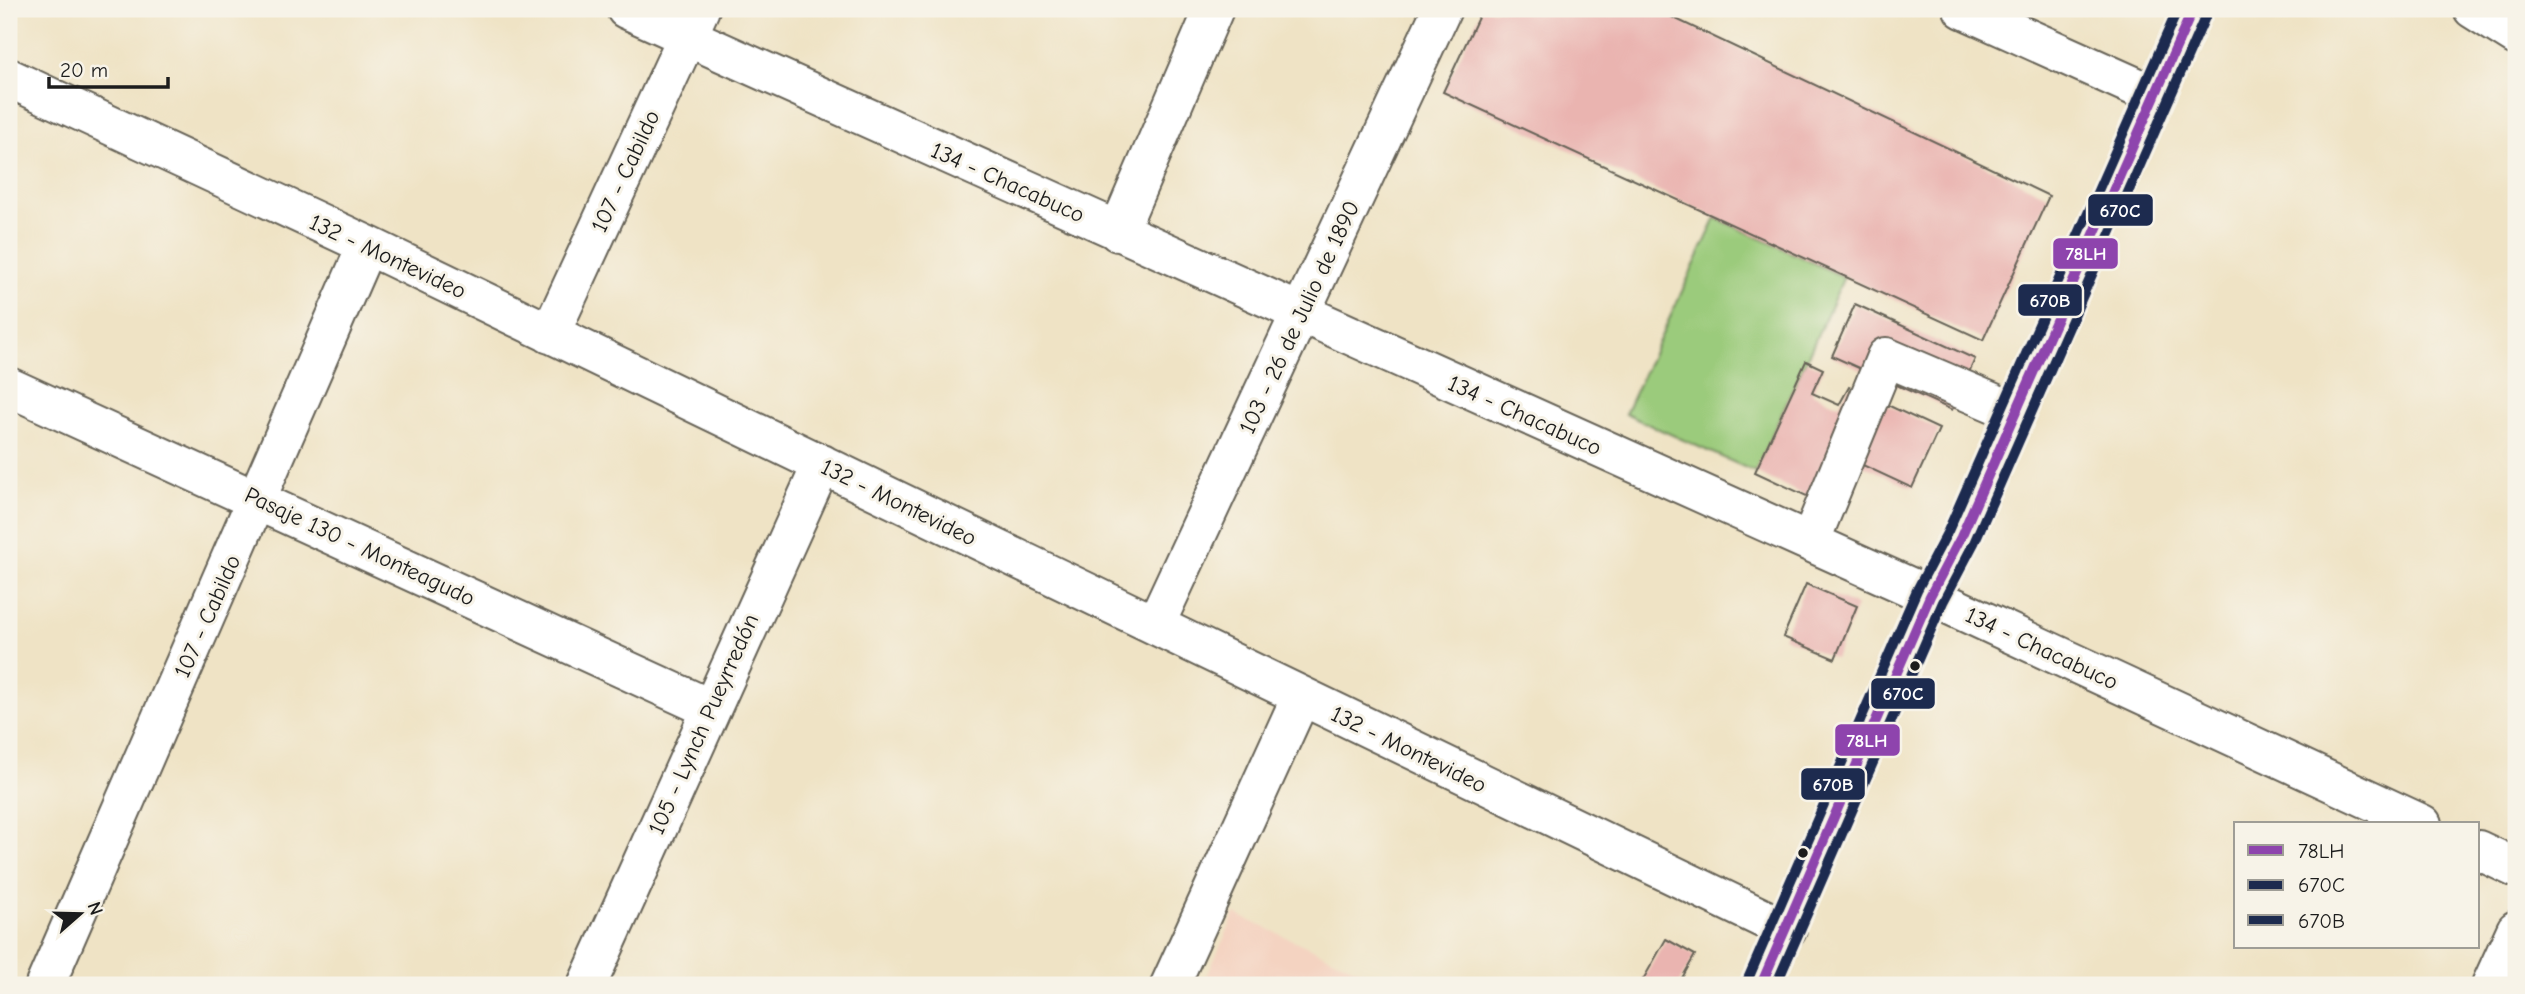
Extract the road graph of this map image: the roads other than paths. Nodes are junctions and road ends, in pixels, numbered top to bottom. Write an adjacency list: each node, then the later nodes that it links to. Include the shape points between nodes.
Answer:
1 (626, 9): 7 (street, 134 - Chacabuco)
2 (1214, 9): 11 (street)
3 (1442, 9): 13 (street, 103 - 26 de Julio de 1890)
4 (1963, 9): 10 (street)
5 (2193, 9): 10 (street)
6 (2473, 9): 8 (street)
7 (694, 23): 11 (street, 134 - Chacabuco); 14 (street, 107 - Cabildo)
8 (2516, 36)
9 (9, 78): 12 (street, 132 - Montevideo)
10 (2154, 95): 16 (street)
11 (1118, 232): 13 (street, 134 - Chacabuco)
12 (366, 245): 14 (street, 132 - Montevideo); 18 (street, 107 - Cabildo)
13 (1300, 314): 19 (street, 134 - Chacabuco); 21 (street, 103 - 26 de Julio de 1890)
14 (550, 334): 17 (street, 132 - Montevideo)
15 (9, 387): 18 (street, Pasaje 130 - Monteagudo)
16 (2015, 412): 19 (street, via 1886,357); 20 (street)
17 (822, 464): 21 (street, 132 - Montevideo); 23 (street, 105 - Lynch Pueyrredón)
18 (259, 499): 23 (street, Pasaje 130 - Monteagudo); 29 (street, 107 - Cabildo)
19 (1810, 542): 20 (street, 134 - Chacabuco)
20 (1930, 596): 24 (street, 134 - Chacabuco); 27 (street)
21 (1154, 625): 22 (street, 132 - Montevideo)
22 (1301, 697): 27 (street, 132 - Montevideo); 31 (street)
23 (709, 708): 30 (street, 105 - Lynch Pueyrredón)
24 (2418, 822)
25 (2480, 851): 26 (street)
26 (2516, 868)
27 (1787, 930): 32 (street)
28 (2516, 930): 33 (street)
29 (45, 985)
30 (587, 985)
31 (1170, 985)
32 (1761, 985)
33 (2491, 985)

